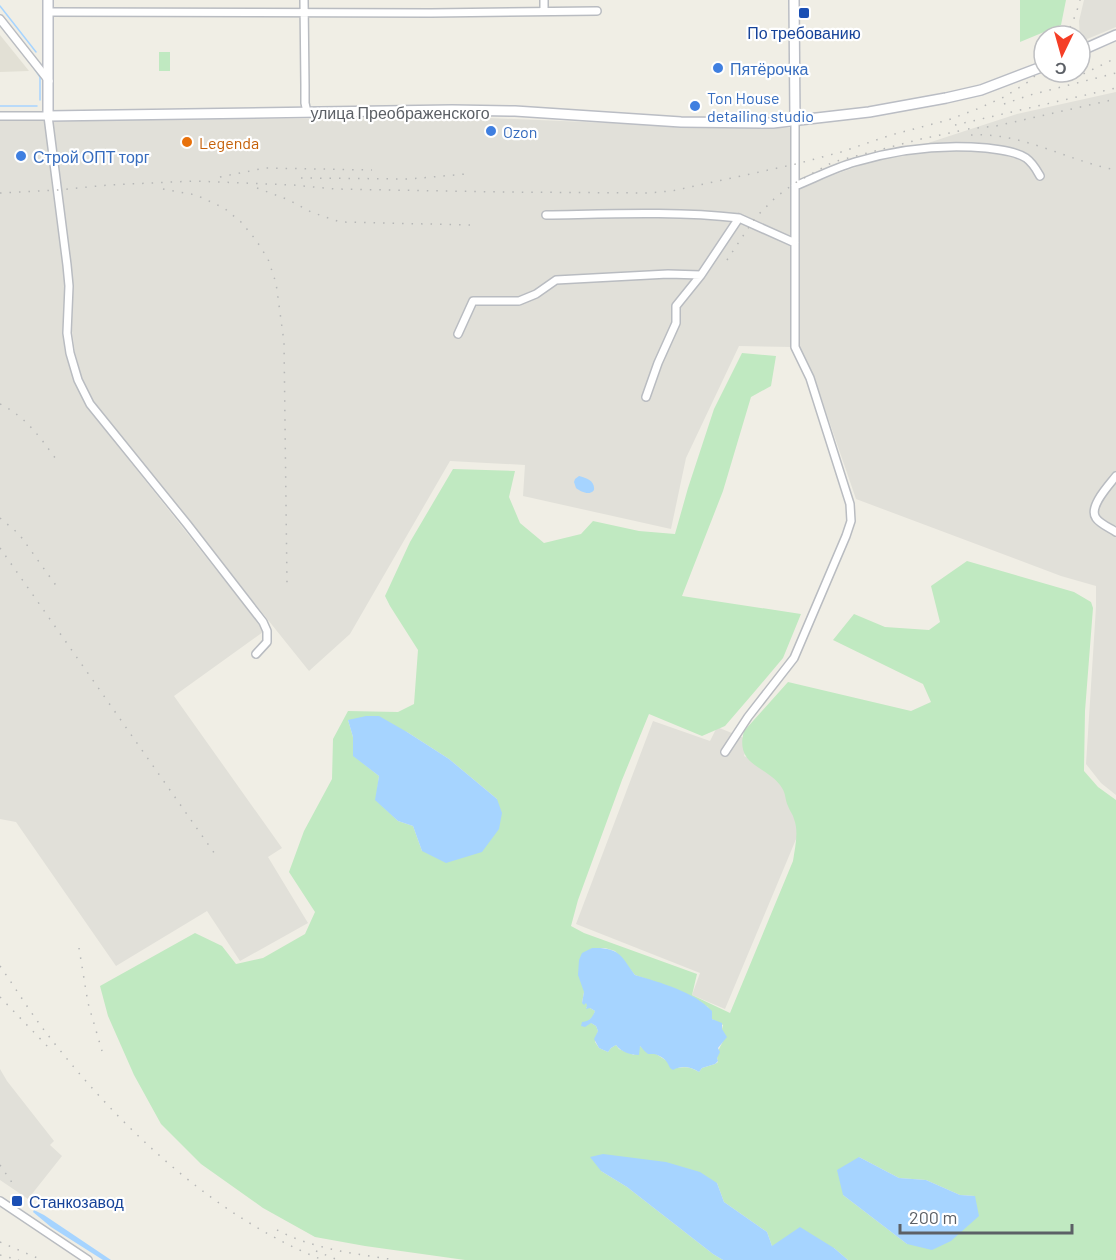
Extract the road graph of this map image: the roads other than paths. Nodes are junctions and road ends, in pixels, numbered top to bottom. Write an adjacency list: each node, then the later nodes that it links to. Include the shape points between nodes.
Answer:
1 (48, 0): 7 (street)
2 (304, 0): 8 (street)
3 (544, 0): 5 (street)
4 (794, 0): 17 (street)
5 (544, 11): 6 (street); 8 (street)
6 (597, 11)
7 (48, 12): 8 (street); 13 (street)
8 (304, 13): 14 (street)
9 (0, 19): 13 (street)
10 (1116, 35): 11 (street)
11 (1092, 46)
12 (1032, 71): 17 (street, улица Преображенского, via 981,90 946,98)
13 (49, 81): 16 (street)
14 (308, 112): 16 (street, улица Преображенского); 17 (street, улица Преображенского, via 515,111 681,122)
15 (0, 116): 16 (street, улица Преображенского)
16 (48, 116): 28 (street, via 69,286 70,353 78,380 90,404 263,622 267,642)
17 (795, 120): 19 (street)
18 (1040, 176): 19 (street, via 1033,164 1016,153 950,146 857,161)
19 (795, 186): 22 (street)
20 (546, 215): 21 (street, via 666,213)
21 (739, 218): 22 (street); 23 (street)
22 (795, 243): 29 (street, via 795,347 810,378 850,504 851,521 794,658)
23 (701, 275): 24 (street, via 556,280 519,301 473,301); 25 (street, via 676,306 676,323)
24 (458, 334)
25 (646, 397)
26 (1116, 476): 27 (street, via 1094,510 1097,520)
27 (1116, 532)
28 (256, 654)
29 (725, 752)
30 (0, 1201): 31 (street)
31 (88, 1260)

